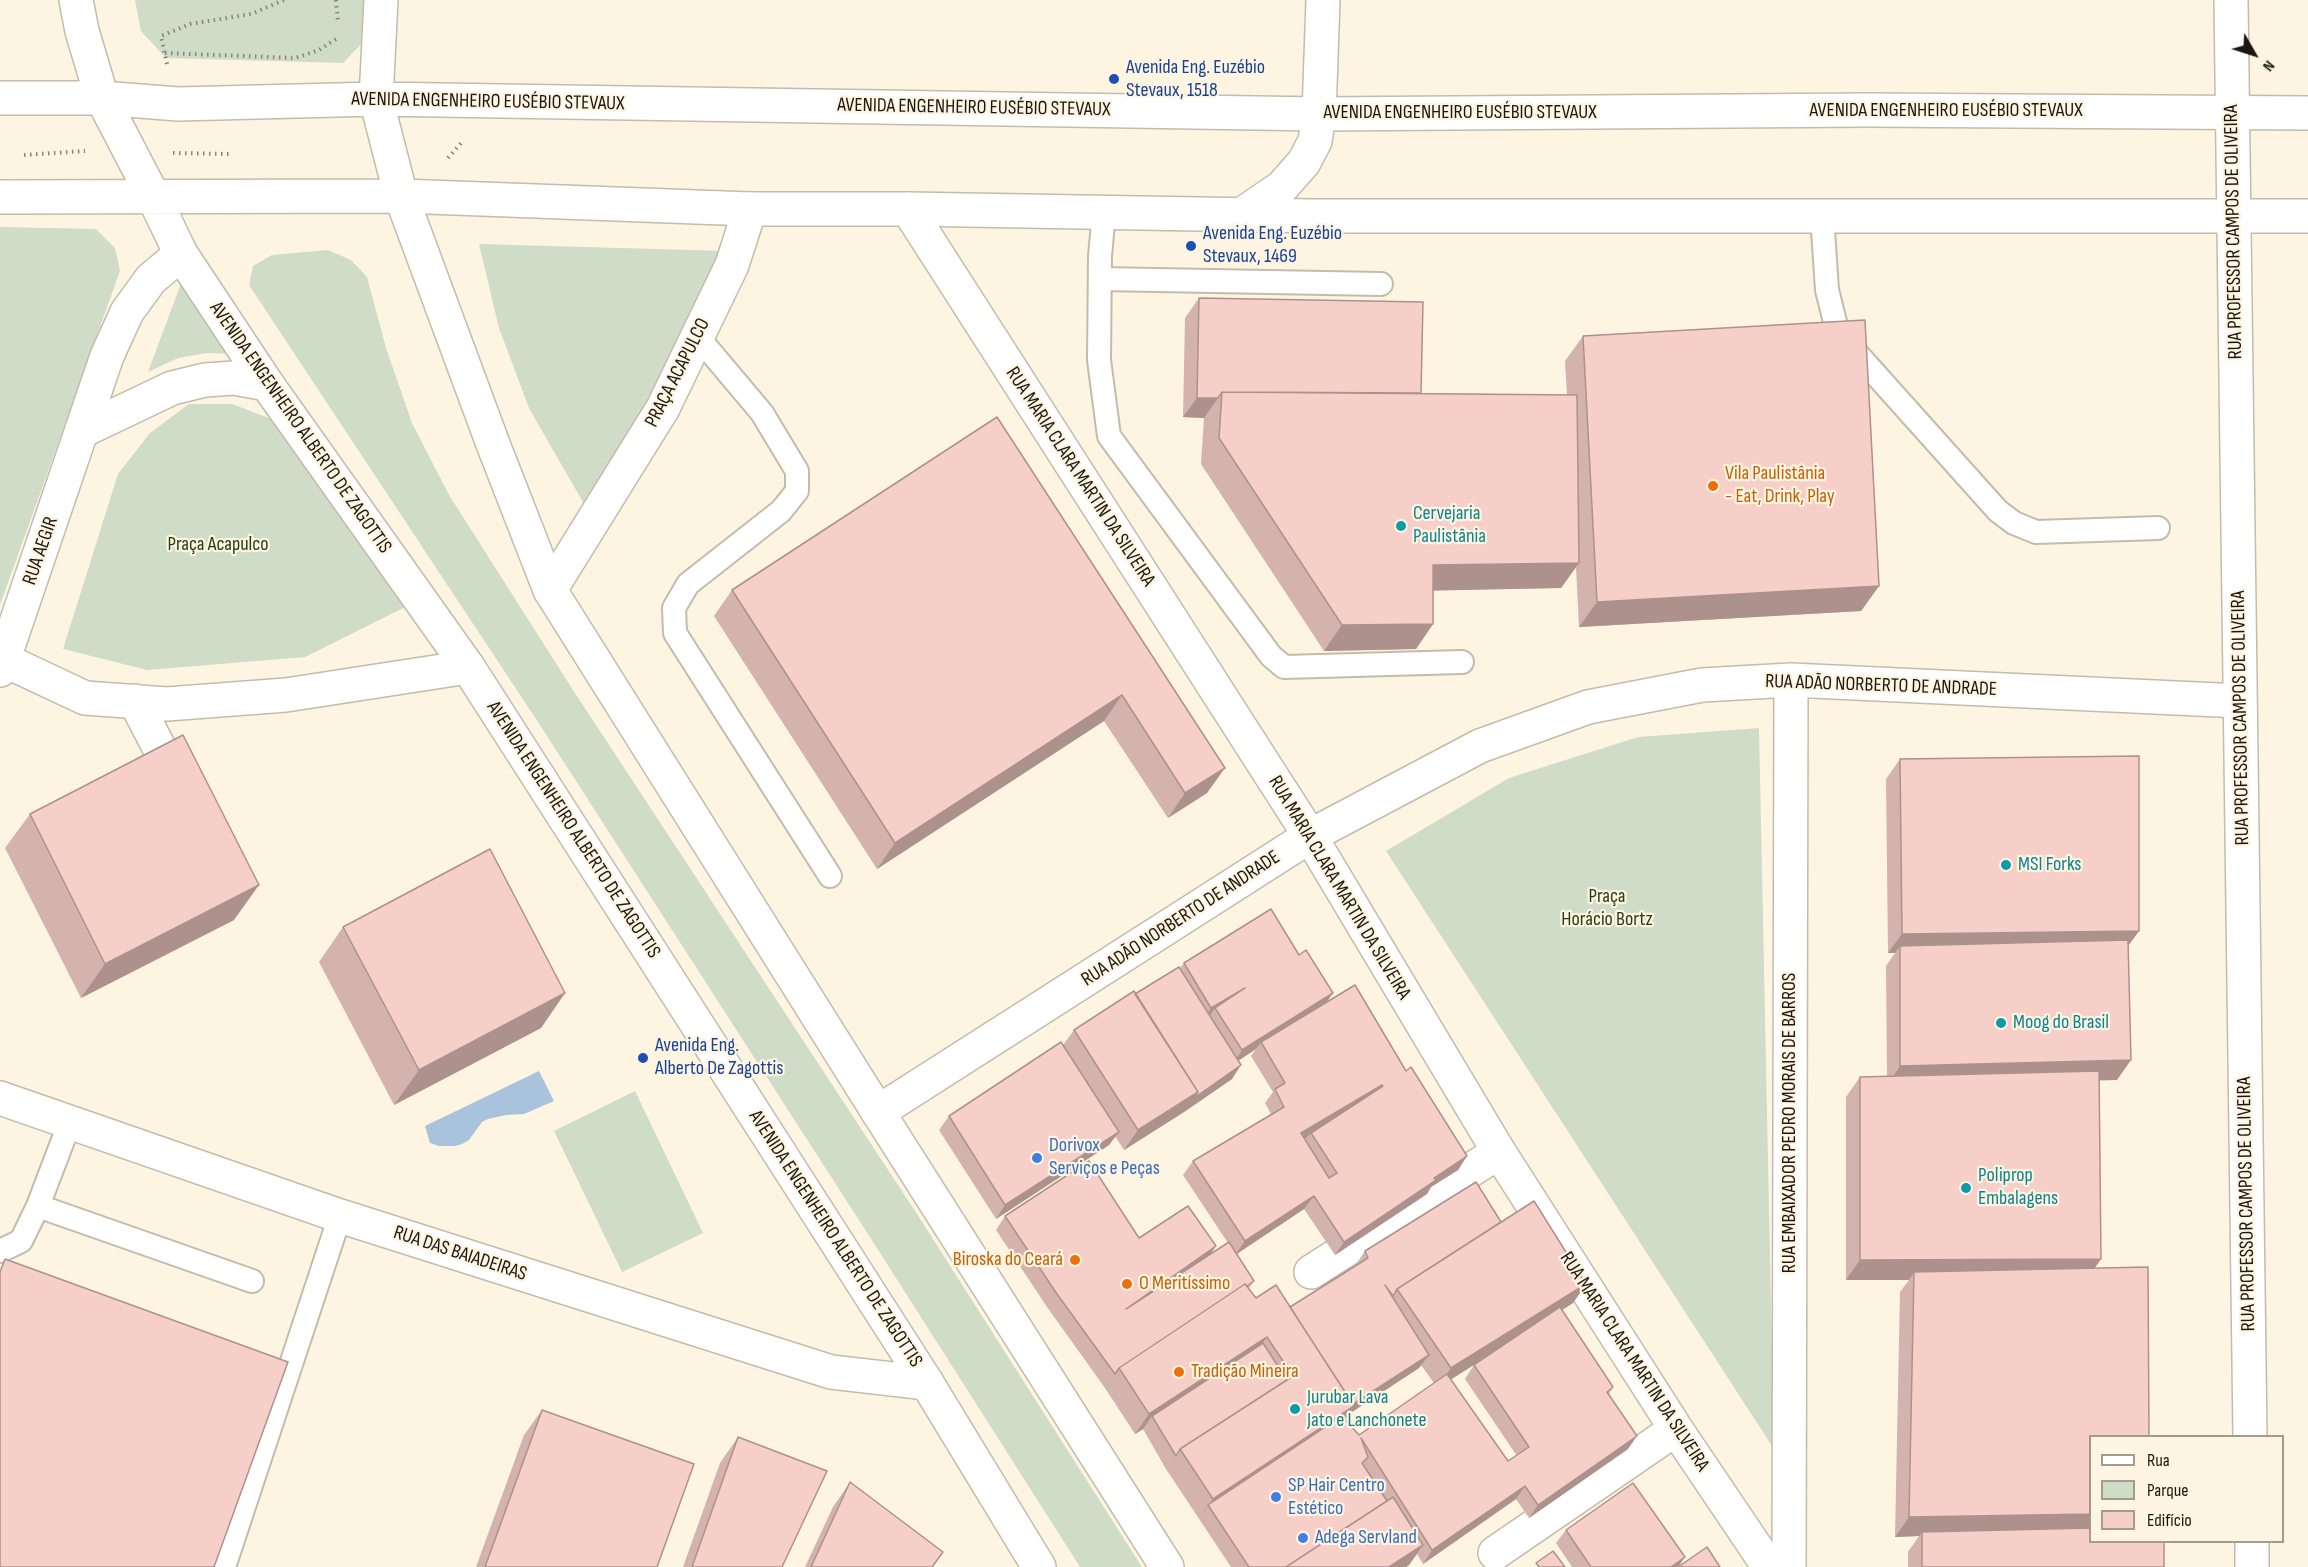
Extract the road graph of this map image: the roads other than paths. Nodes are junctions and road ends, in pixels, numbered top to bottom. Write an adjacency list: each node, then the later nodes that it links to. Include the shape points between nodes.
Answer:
1 (76, 0): 6 (street, AVENIDA ENGENHEIRO ALBERTO DE ZAGOTTIS)
2 (381, 0): 7 (street)
3 (1323, 0): 10 (street)
4 (2231, 0): 8 (street, RUA PROFESSOR CAMPOS DE OLIVEIRA)
5 (0, 98): 6 (street, AVENIDA ENGENHEIRO EUSÉBIO STEVAUX)
6 (102, 98): 7 (street, AVENIDA ENGENHEIRO EUSÉBIO STEVAUX, via 177,104); 11 (street, AVENIDA ENGENHEIRO ALBERTO DE ZAGOTTIS)
7 (376, 99): 10 (street, AVENIDA ENGENHEIRO EUSÉBIO STEVAUX); 12 (street)
8 (2232, 112): 9 (street, AVENIDA ENGENHEIRO EUSÉBIO STEVAUX); 10 (street, AVENIDA ENGENHEIRO EUSÉBIO STEVAUX); 19 (street, RUA PROFESSOR CAMPOS DE OLIVEIRA)
9 (2308, 113)
10 (1319, 114): 17 (street, via 1315,141 1304,162 1282,187)
11 (153, 196): 12 (street); 13 (street); 21 (street, AVENIDA ENGENHEIRO ALBERTO DE ZAGOTTIS)
12 (401, 196): 14 (street); 28 (street)
13 (0, 197)
14 (750, 209): 15 (street); 24 (street, PRAÇA ACAPULCO, via 732,265)
15 (908, 209): 16 (street); 36 (street, RUA MARIA CLARA MARTIN DA SILVEIRA)
16 (1104, 212): 17 (street); 22 (lane)
17 (1241, 215): 18 (street)
18 (1822, 215): 19 (street); 27 (lane, via 1827,290 1838,330 1998,511 2036,532)
19 (2234, 215): 20 (street); 34 (street, RUA PROFESSOR CAMPOS DE OLIVEIRA)
20 (2308, 216)
21 (181, 254): 25 (street, AVENIDA ENGENHEIRO ALBERTO DE ZAGOTTIS); 26 (street, RUA AEGIR, via 151,279 127,312 107,356)
22 (1100, 279): 23 (lane); 29 (lane, via 1099,360 1108,436 1271,656 1284,667)
23 (1381, 284)
24 (698, 337): 28 (street, PRAÇA ACAPULCO, via 663,408); 37 (lane, via 762,413 797,471 797,491 781,511 688,584 674,608 675,633)
25 (267, 384): 26 (street, via 234,378 172,388); 31 (street, AVENIDA ENGENHEIRO ALBERTO DE ZAGOTTIS)
26 (82, 432): 30 (street, RUA AEGIR)
27 (2158, 528)
28 (550, 590): 39 (street)
29 (1462, 662)
30 (1, 663): 33 (street, via 85,698)
31 (468, 667): 33 (street, via 286,695 167,704); 47 (street, AVENIDA ENGENHEIRO ALBERTO DE ZAGOTTIS)
32 (1791, 680): 34 (street, RUA ADÃO NORBERTO DE ANDRADE); 36 (street, RUA ADÃO NORBERTO DE ANDRADE, via 1702,685 1588,707 1480,746); 56 (street, RUA EMBAIXADOR PEDRO MORAIS DE BARROS)
33 (135, 701): 35 (street)
34 (2240, 701): 49 (street, RUA PROFESSOR CAMPOS DE OLIVEIRA)
35 (181, 790)
36 (1310, 837): 39 (street, RUA ADÃO NORBERTO DE ANDRADE); 41 (street, RUA MARIA CLARA MARTIN DA SILVEIRA)
37 (830, 876)
38 (0, 1098): 40 (street, RUA DAS BAIADEIRAS)
39 (878, 1112): 54 (street)
40 (70, 1122): 42 (lane); 43 (street, RUA DAS BAIADEIRAS)
41 (1499, 1152): 45 (street); 48 (street, RUA MARIA CLARA MARTIN DA SILVEIRA)
42 (38, 1206): 44 (lane, via 21,1241); 46 (lane)
43 (340, 1216): 47 (street, RUA DAS BAIADEIRAS, via 831,1372); 52 (lane)
44 (0, 1251)
45 (1311, 1272)
46 (252, 1281)
47 (927, 1383): 53 (street, AVENIDA ENGENHEIRO ALBERTO DE ZAGOTTIS)
48 (1676, 1429): 51 (street); 55 (street, RUA MARIA CLARA MARTIN DA SILVEIRA)
49 (2250, 1435)
50 (2252, 1543): 57 (street)
51 (1494, 1553)
52 (224, 1567)
53 (1039, 1567)
54 (1167, 1567)
55 (1769, 1567)
56 (1789, 1567)
57 (2252, 1567)

